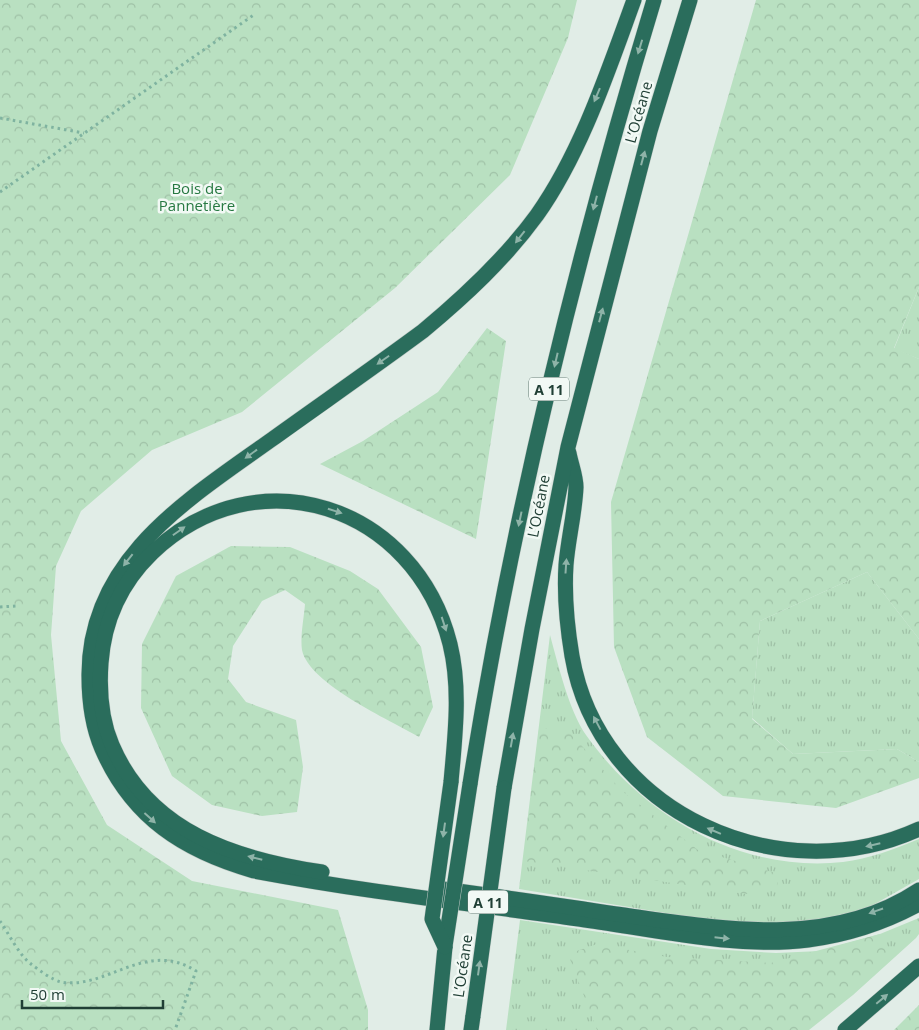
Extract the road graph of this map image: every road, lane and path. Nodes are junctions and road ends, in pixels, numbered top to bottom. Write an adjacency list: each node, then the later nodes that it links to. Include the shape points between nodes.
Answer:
1 (634, 0): 13 (highway, one-way to 13, via 566,166 538,213 507,254 423,331 190,499 148,536 125,563 106,596 94,630 89,663 89,694 99,741 128,795 162,828 199,852 254,871 674,932 771,942 837,936)
2 (654, 0): 15 (highway, L’Océane / A 11, one-way to 15, bridge, via 599,190 558,351 510,564 484,700)
3 (690, 0): 8 (highway, L’Océane / A 11, one-way to 3, via 650,131)
4 (255, 14): 6 (path)
5 (0, 118): 6 (path)
6 (84, 133): 7 (path)
7 (0, 192)
8 (568, 447): 11 (highway, one-way to 8, via 901,838 853,849 803,852 757,846 708,829 669,806 631,772 601,731 588,706 572,658 565,597 576,485); 17 (highway, L’Océane / A 11, one-way to 8, bridge, via 504,788)
9 (16, 606): 10 (path)
10 (0, 607)
11 (919, 829)
12 (919, 890): 15 (highway, one-way to 15, bridge, via 882,909 824,927 789,930 735,928 319,872 243,855 175,824 140,791 116,754 106,731 99,688 102,643 116,602 131,576 162,544 197,519 234,506 275,502 298,503 342,513 370,527 420,576 445,628 456,696 451,782 432,919)
13 (919, 904)
14 (0, 921): 18 (path, via 30,963 59,982 81,982 161,959 183,963 196,971)
15 (444, 947): 19 (highway, L’Océane / A 11)
16 (919, 966): 20 (highway, one-way to 16)
17 (472, 1023)
18 (175, 1030)
19 (437, 1030)
20 (845, 1030)

